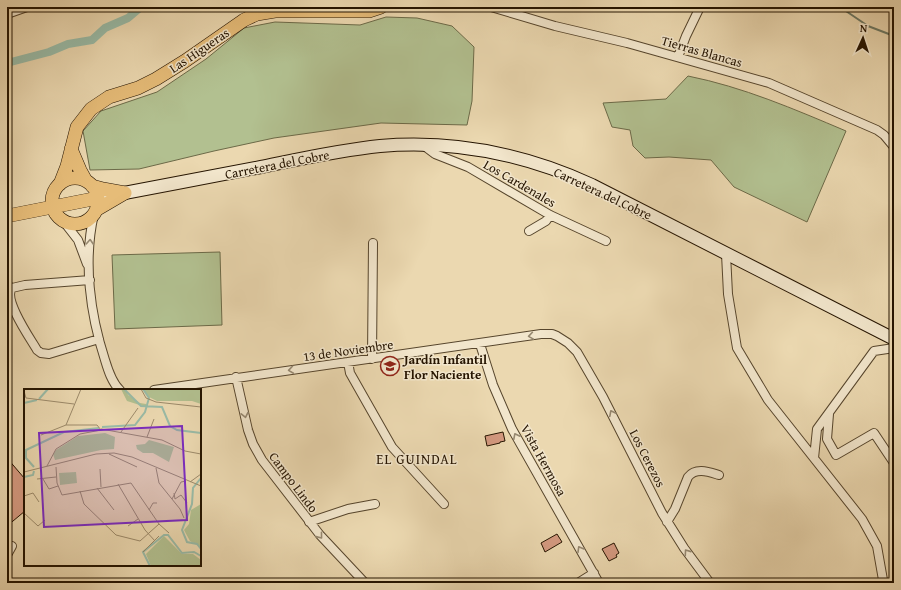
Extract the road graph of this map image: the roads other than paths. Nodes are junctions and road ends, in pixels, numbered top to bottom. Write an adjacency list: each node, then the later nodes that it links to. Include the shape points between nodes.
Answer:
1 (27, 7): 6 (street)
2 (381, 7): 11 (main road, Las Higueras, via 369,11 275,11 250,16 156,79 96,104 85,114 77,127)
3 (491, 7): 7 (street, Tierras Blancas)
4 (524, 7): 7 (street)
5 (700, 7): 8 (street)
6 (10, 13)
7 (519, 15): 8 (street, Tierras Blancas)
8 (678, 57): 10 (street, Tierras Blancas, via 769,83 878,130)
9 (422, 145): 13 (main road, Carretera del Cobre, via 394,145 353,150); 17 (street, Los Cardenales, via 435,154 468,167); 22 (main road, Carretera del Cobre, via 491,152 555,169 598,188)
10 (894, 147)
11 (71, 149): 12 (main road); 14 (main road)
12 (58, 186): 14 (main road, via 74,178); 15 (main road); 16 (main road, via 52,199)
13 (125, 193): 14 (main road); 14 (main road, via 103,189)
14 (93, 198): 16 (main road, via 75,202); 16 (main road, via 86,221 81,224 70,224); 23 (street, one-way to 14)
15 (31, 211): 16 (main road); 18 (main road)
16 (58, 215): 23 (street, via 78,240)
17 (550, 215): 19 (street, via 546,221); 20 (street, Los Cardenales)
18 (7, 216)
19 (529, 231)
20 (606, 241)
21 (373, 243): 31 (street)
22 (726, 254): 27 (main road, Carretera del Cobre); 37 (street, via 728,294 737,348 768,400)
23 (89, 271): 24 (street)
24 (90, 280): 25 (street); 26 (street)
25 (9, 287): 26 (street, via 15,311 37,350 42,354)
26 (99, 339): 34 (street, via 110,374)
27 (894, 339)
28 (568, 342): 29 (street, 13 de Noviembre, one-way to 29, via 548,334); 43 (street, Los Cerezos, one-way to 28, via 594,379)
29 (480, 344): 31 (street, 13 de Noviembre); 46 (street, Vista Hermosa, one-way to 29, via 512,429 493,385)
30 (894, 348): 36 (street, via 874,351)
31 (372, 359): 32 (street, 13 de Noviembre)
32 (348, 362): 33 (street, 13 de Noviembre, one-way to 33); 41 (street, via 350,374 392,447)
33 (236, 377): 35 (street, 13 de Noviembre); 42 (street, Campo Lindo, one-way to 42, via 253,444 262,460)
34 (119, 389)
35 (160, 389)
36 (829, 414): 37 (street, via 817,429); 38 (street, via 827,439 836,455 874,433)
37 (814, 458): 47 (street, via 862,519 877,546)
38 (894, 462)
39 (719, 475): 43 (street, via 706,471 691,473)
40 (375, 504): 42 (street, via 348,509)
41 (444, 504)
42 (309, 522): 48 (street, Campo Lindo, one-way to 48)
43 (668, 522): 51 (street, Los Cerezos, one-way to 43)
44 (12, 546): 45 (street)
45 (7, 555)
46 (594, 573): 49 (street); 50 (street, Vista Hermosa)
47 (883, 580)
48 (364, 583)
49 (578, 583)
50 (599, 583)
51 (710, 583)

